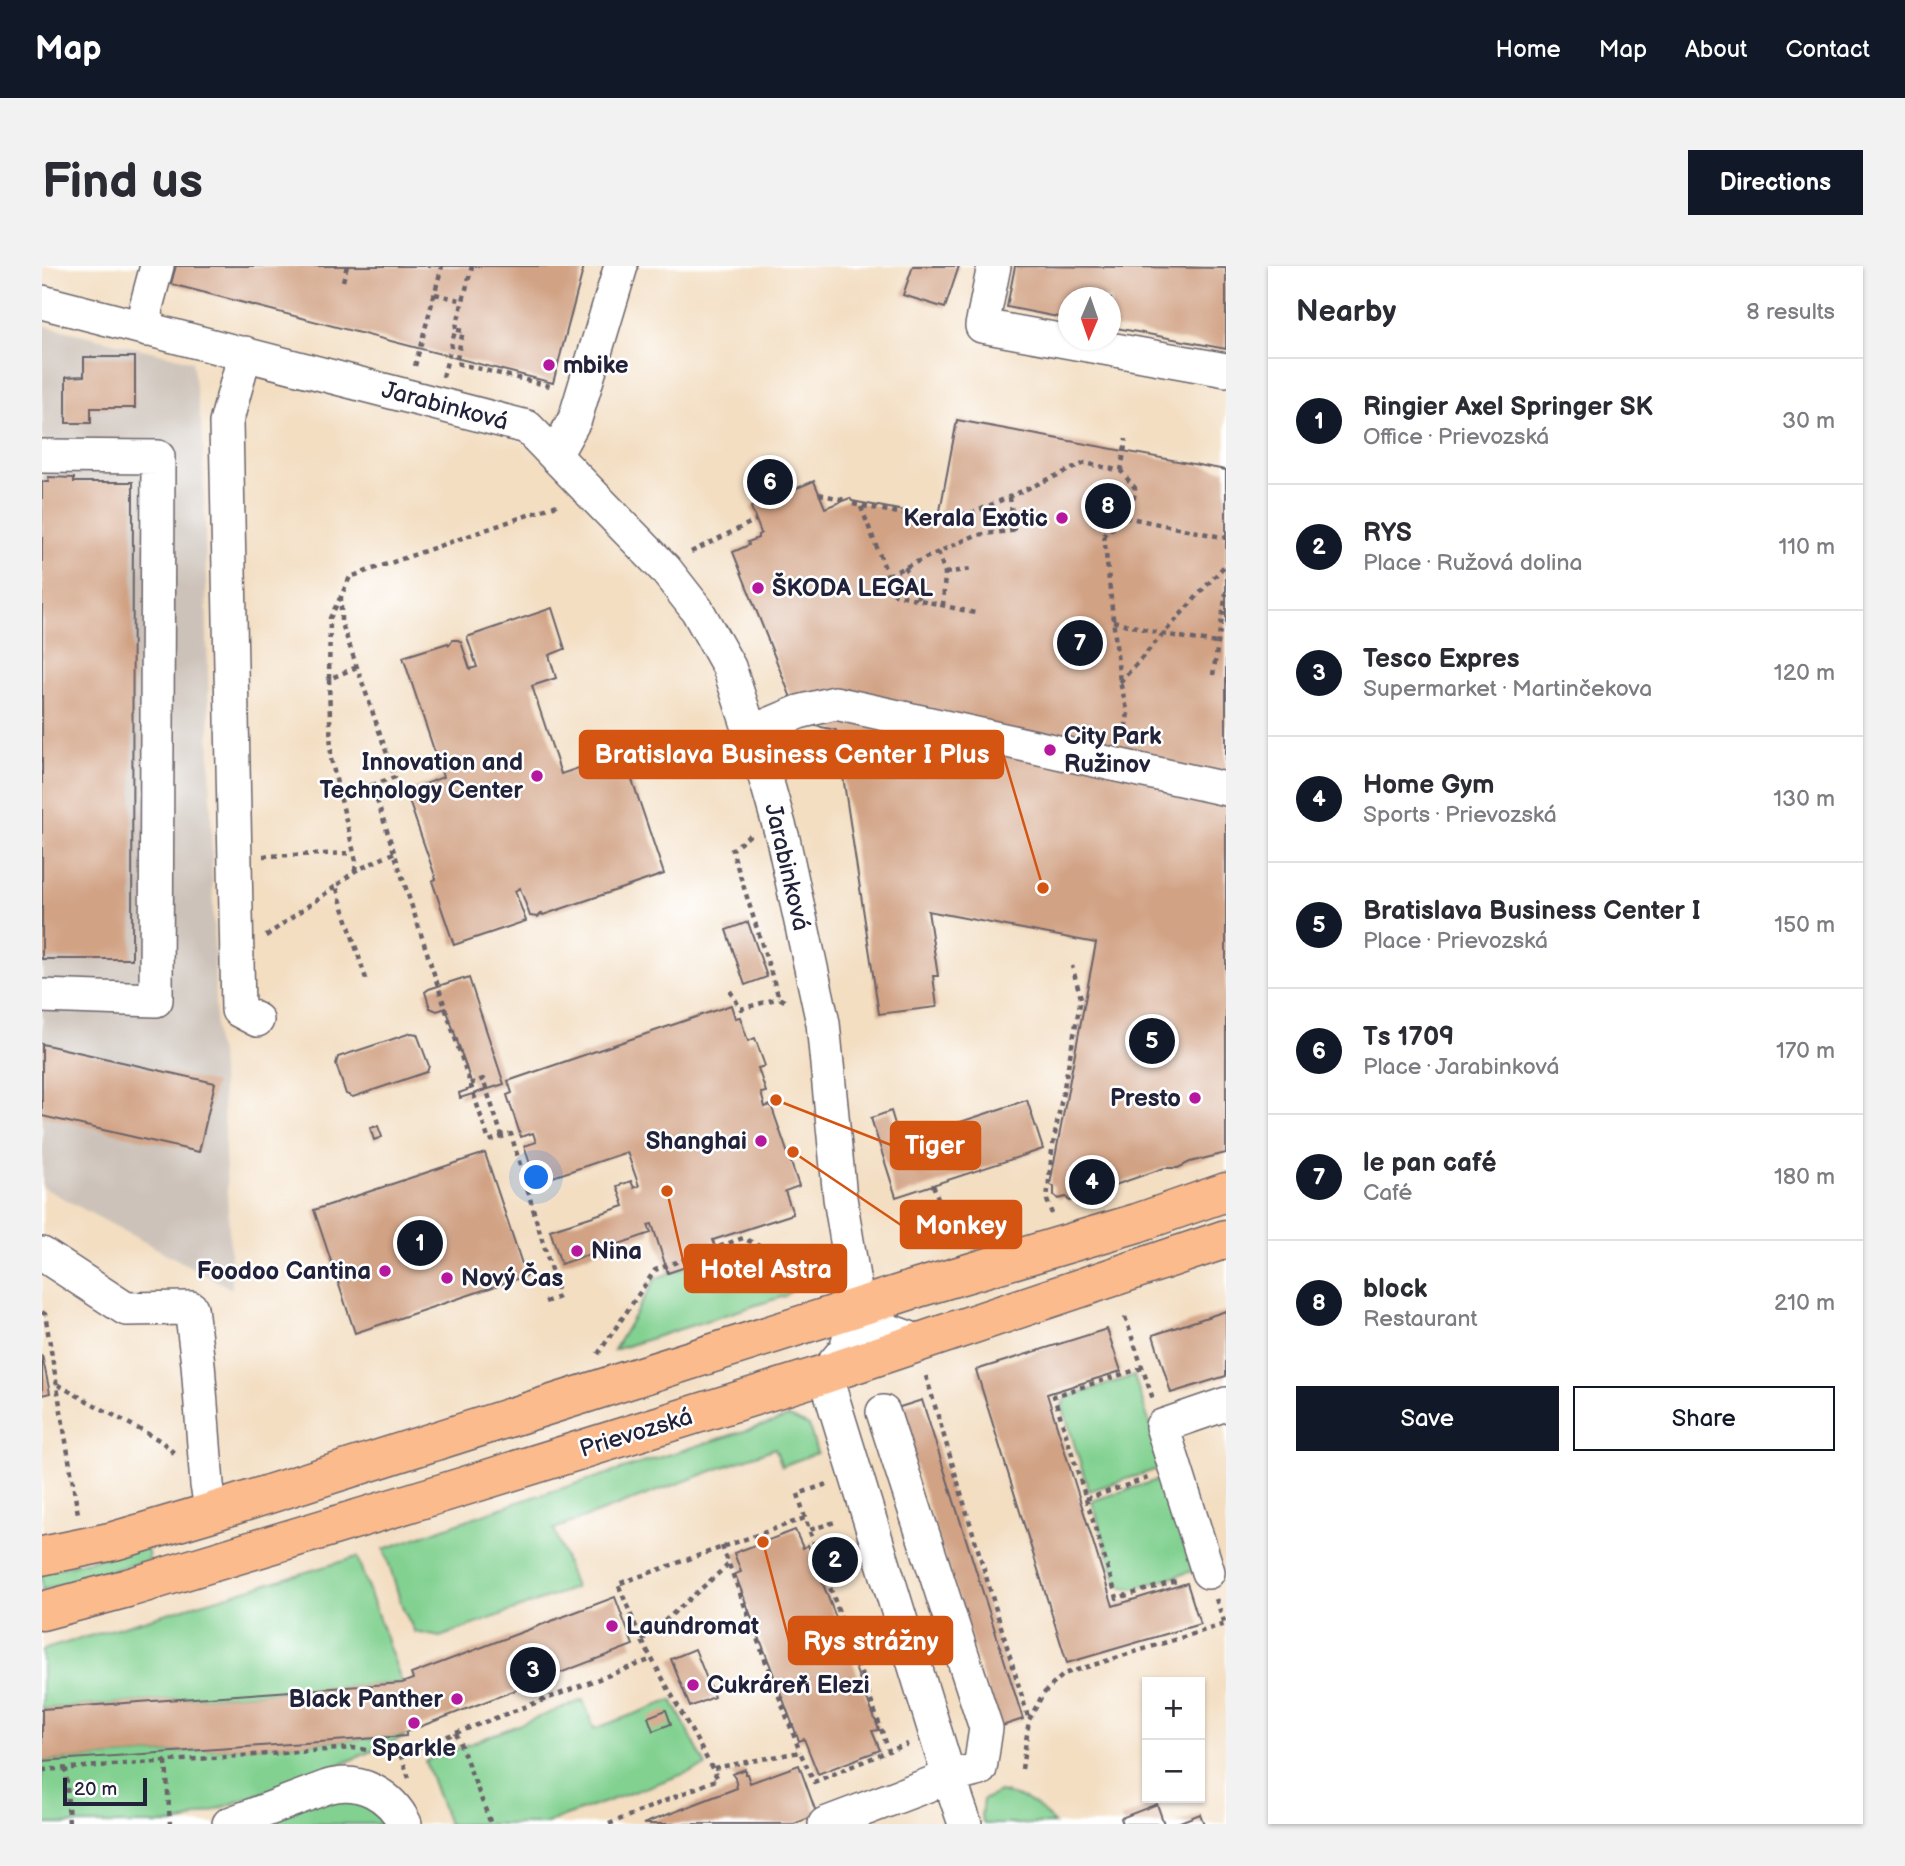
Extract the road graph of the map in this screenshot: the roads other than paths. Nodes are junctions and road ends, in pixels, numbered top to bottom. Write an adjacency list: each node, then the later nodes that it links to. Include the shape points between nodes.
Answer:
1 (156, 266): 5 (street, via 146,307)
2 (621, 266): 8 (street, via 575,419)
3 (994, 266): 7 (street, via 982,326)
4 (42, 302): 5 (street, Jarabinková)
5 (147, 330): 6 (street, Jarabinková)
6 (245, 353): 8 (street, Jarabinková, via 527,427); 13 (street, via 228,412 226,437 238,1010)
7 (1226, 370)
8 (555, 455): 10 (street, Jarabinková, via 665,569 697,610 729,667)
9 (42, 456): 12 (street, via 158,457 158,485 156,1000)
10 (751, 732): 11 (street, via 835,703); 17 (street, Jarabinková, via 776,813 822,1023 840,1198)
11 (1226, 789)
12 (42, 996)
13 (257, 1020)
14 (1226, 1192): 17 (main road)
15 (1226, 1239): 18 (main road, Prievozská)
16 (42, 1254): 22 (street, via 126,1309 191,1308)
17 (858, 1308): 18 (street); 19 (street, Jarabinková, via 846,1349); 22 (main road)
18 (923, 1359): 19 (main road, Prievozská)
19 (825, 1374): 25 (main road, Prievozská); 26 (street)
20 (1226, 1404): 24 (street, via 1162,1426)
21 (883, 1412): 26 (street, via 986,1728)
22 (210, 1498): 23 (main road, via 114,1541)
23 (42, 1556)
24 (1208, 1572)
25 (42, 1611)
26 (964, 1773): 29 (street); 30 (street)
27 (229, 1824): 28 (street, via 343,1784 381,1795)
28 (405, 1824)
29 (825, 1824)
30 (965, 1824)

